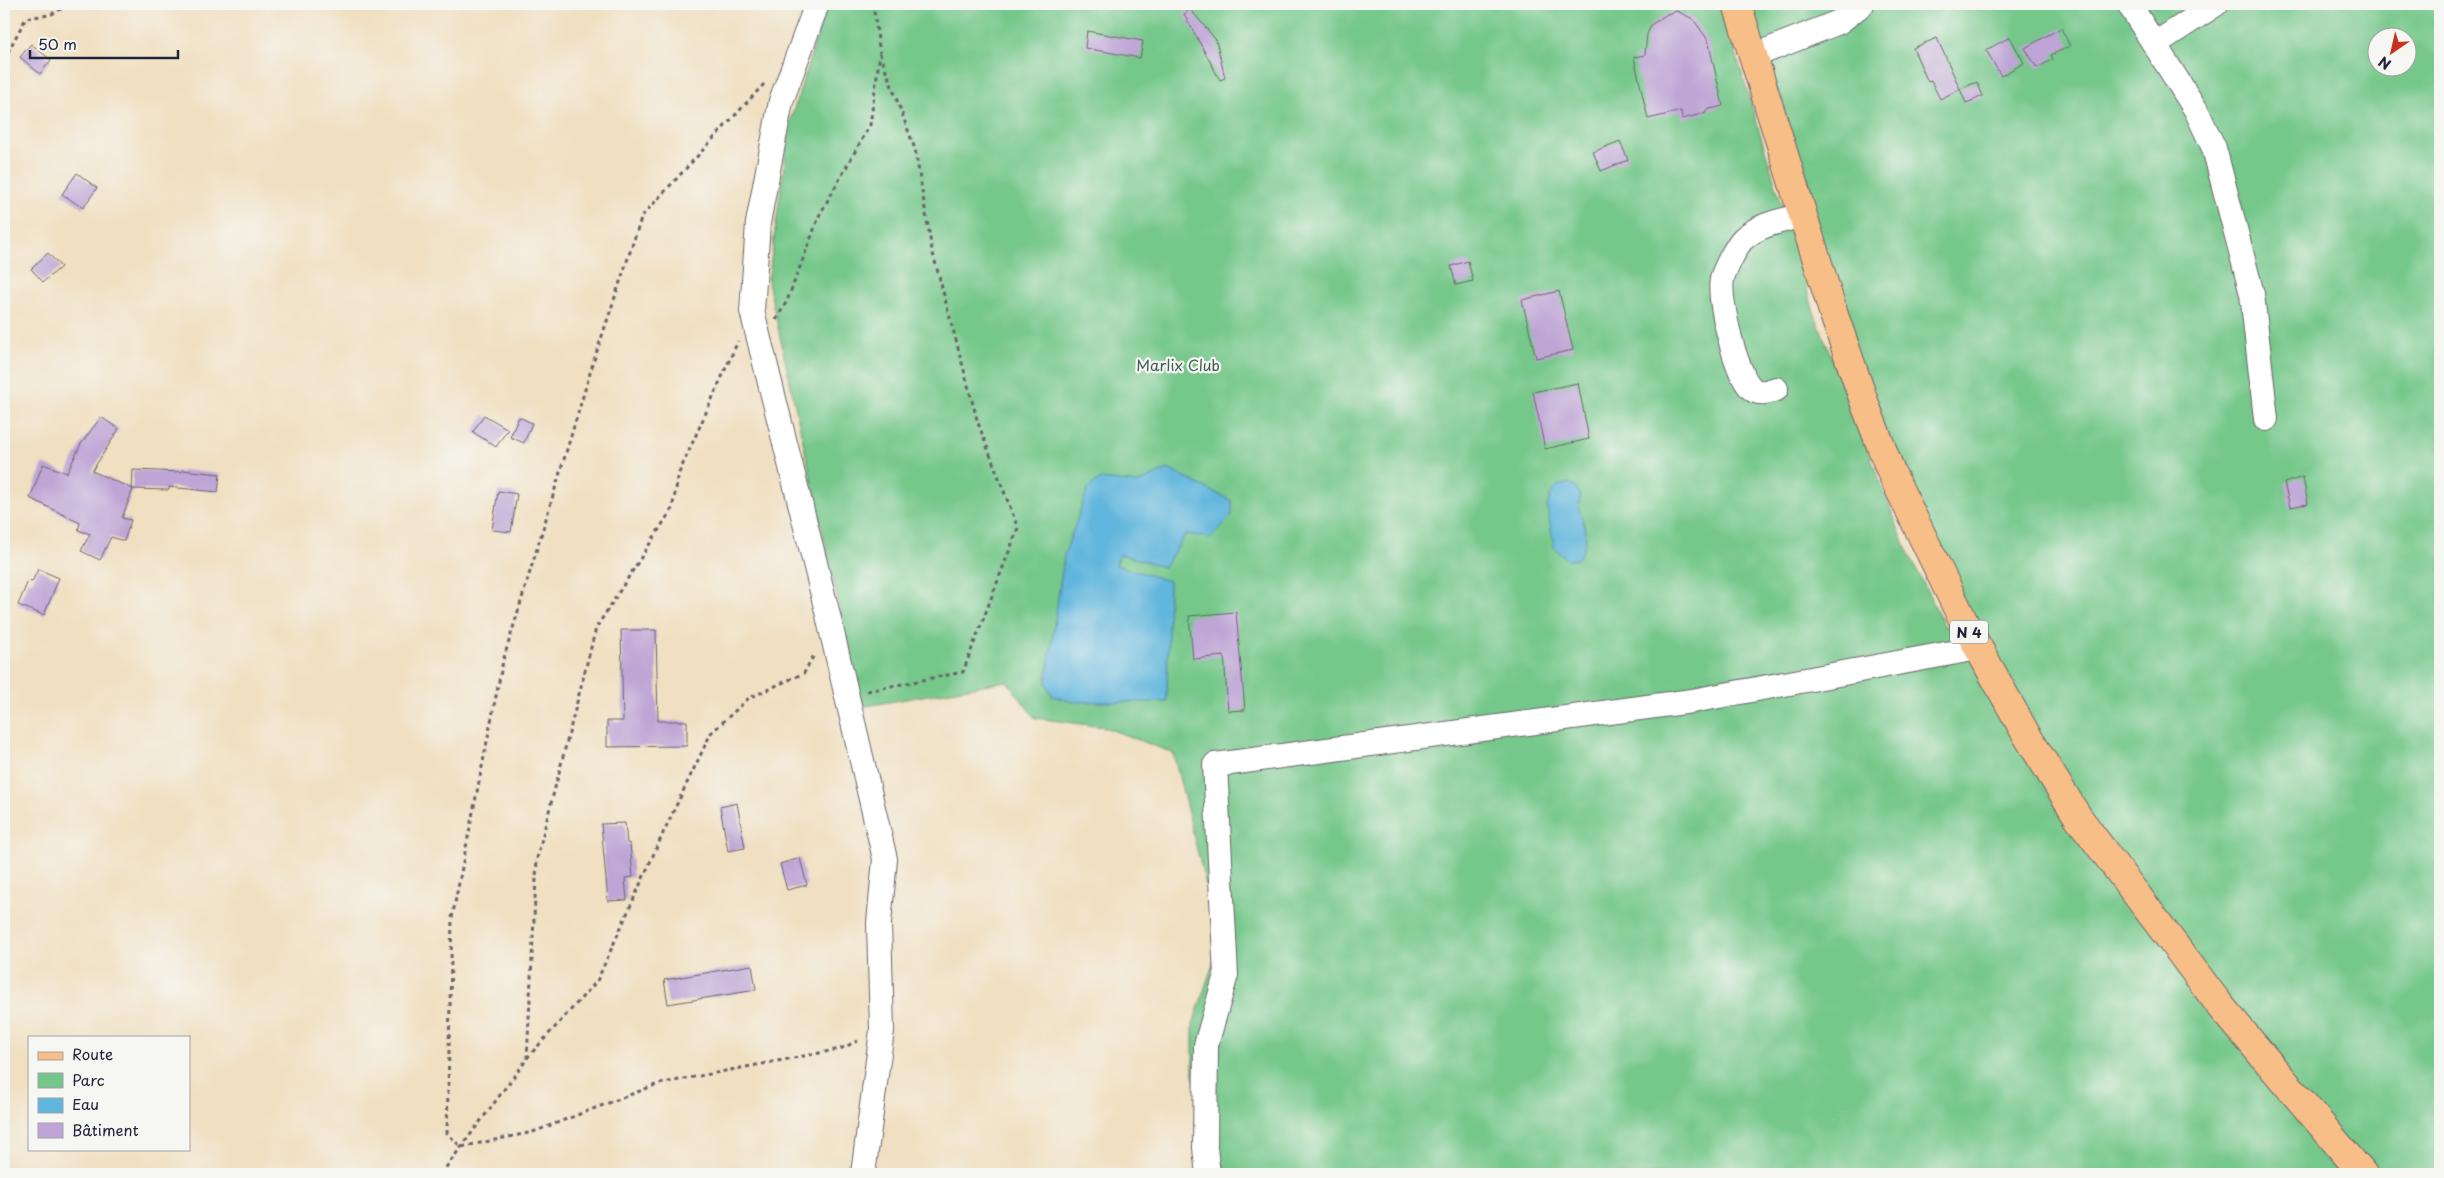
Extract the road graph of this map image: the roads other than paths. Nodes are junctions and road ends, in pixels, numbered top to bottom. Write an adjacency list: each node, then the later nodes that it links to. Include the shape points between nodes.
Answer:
1 (817, 4): 12 (street, via 781,101 758,223 752,311 885,859 878,923 882,1030)
2 (1737, 4): 7 (main road, N 4)
3 (1862, 4): 7 (street, via 1839,22)
4 (2130, 4): 6 (street)
5 (2216, 4): 6 (street)
6 (2155, 44): 10 (street, via 2196,110 2214,148 2252,294)
7 (1753, 56): 8 (main road, N 4)
8 (1803, 215): 9 (street, via 1759,228 1742,240 1722,278 1722,306 1742,376 1753,390 1766,393); 11 (main road, N 4, via 1834,315 1891,472)
9 (1776, 389)
10 (2266, 419)
11 (1978, 648): 13 (street, via 1692,701 1214,765 1226,975 1206,1045 1205,1148); 14 (main road, N 4, via 2078,817 2219,1004)
12 (863, 1174)
13 (1208, 1174)
14 (2363, 1174)

